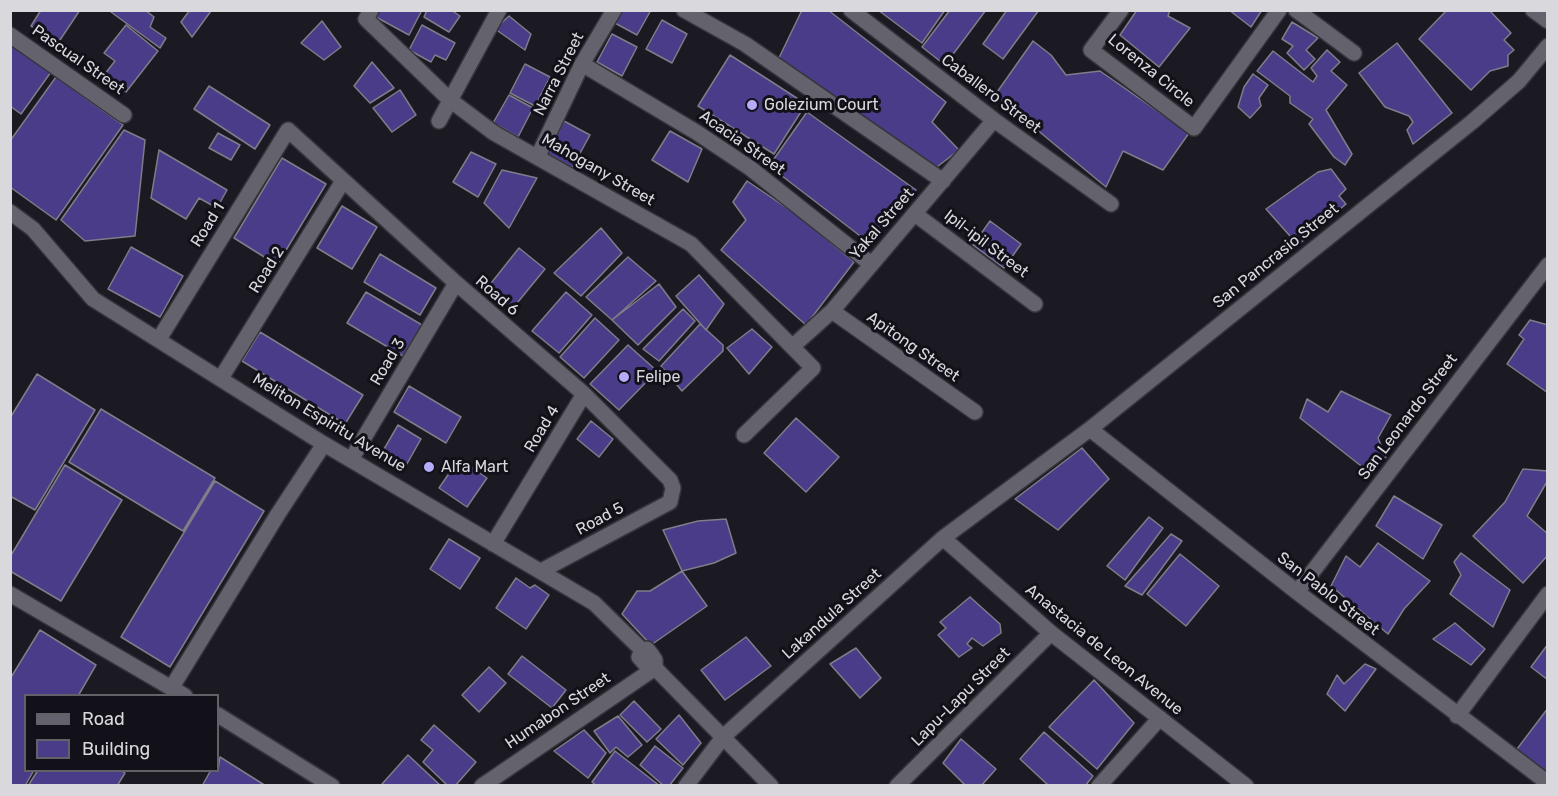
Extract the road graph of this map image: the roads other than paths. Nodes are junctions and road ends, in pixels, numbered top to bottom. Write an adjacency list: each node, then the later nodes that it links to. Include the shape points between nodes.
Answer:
1 (371, 10): 15 (street, Mahogany Street, via 366,19)
2 (499, 10): 15 (street)
3 (614, 10): 14 (street, Narra Street)
4 (684, 10): 22 (street, via 745,44)
5 (851, 10): 17 (street, Caballero Street)
6 (1121, 10): 7 (street, Lorenza Circle, via 1091,51 1194,128)
7 (1279, 10)
8 (1296, 10): 13 (street)
9 (1533, 10): 10 (street)
10 (1548, 21)
11 (10, 35): 16 (street, Pascual Street)
12 (1548, 46): 36 (street, San Pancrasio Street, via 1519,81 1472,122)
13 (1354, 53)
14 (582, 64): 20 (street, Narra Street); 26 (street, Acacia Street, via 741,162)
15 (450, 100): 18 (street); 20 (street, Mahogany Street, via 494,133)
16 (124, 115)
17 (994, 120): 22 (street, Yakal Street); 23 (street, Caballero Street)
18 (439, 122)
19 (288, 130): 21 (street, Road 6); 31 (street, Road 1)
20 (538, 156): 32 (street, Mahogany Street, via 691,244)
21 (343, 181): 28 (street, Road 6); 33 (street, Road 2)
22 (943, 181): 25 (street, Yakal Street)
23 (1111, 204)
24 (10, 212): 31 (street, Meliton Espiritu Avenue, via 33,229 93,299)
25 (915, 214): 26 (street, Yakal Street); 29 (street, Ipil-ipil Street)
26 (872, 264): 30 (street, Yakal Street)
27 (1548, 264): 45 (street, San Leonardo Street)
28 (456, 284): 34 (street, Road 6); 39 (street, Road 3)
29 (1035, 304)
30 (832, 310): 32 (street, Yakal Street); 35 (street, Apitong Street)
31 (159, 339): 33 (street, Meliton Espiritu Avenue)
32 (793, 346): 37 (street, Mahogany Street, via 813,368)
33 (221, 378): 38 (street, Meliton Espiritu Avenue)
34 (585, 394): 41 (street, Road 6, via 670,480); 43 (street, Road 4)
35 (975, 412)
36 (1090, 429): 40 (street, San Pancrasio Street); 45 (street, San Pablo Street)
37 (744, 435)
38 (324, 444): 39 (street, Meliton Espiritu Avenue); 50 (street)
39 (352, 458): 43 (street, Meliton Espiritu Avenue)
40 (1016, 483): 42 (street, Lakandula Street)
41 (673, 495): 44 (street, Road 5, via 670,502)
42 (943, 538): 48 (street, Anastacia de Leon Avenue); 54 (street, Lakandula Street)
43 (493, 544): 44 (street, Meliton Espiritu Avenue)
44 (541, 572): 49 (street, Meliton Espiritu Avenue, via 594,603)
45 (1297, 592): 52 (street, San Pablo Street)
46 (10, 594): 50 (street)
47 (1548, 594): 52 (street)
48 (1051, 633): 53 (street, Anastacia de Leon Avenue); 60 (street, Lapu-Lapu Street)
49 (648, 658): 54 (street, Meliton Espiritu Avenue); 57 (street, Humabon Street)
50 (179, 692)
51 (219, 716): 56 (street)
52 (1457, 716): 55 (street, San Pablo Street)
53 (1160, 718): 61 (street); 62 (street, Anastacia de Leon Avenue)
54 (724, 736): 58 (street, Lakandula Street); 59 (street, Meliton Espiritu Avenue)
55 (1548, 783)
56 (332, 786)
57 (482, 786)
58 (686, 786)
59 (771, 786)
60 (897, 786)
61 (1099, 786)
62 (1246, 786)

